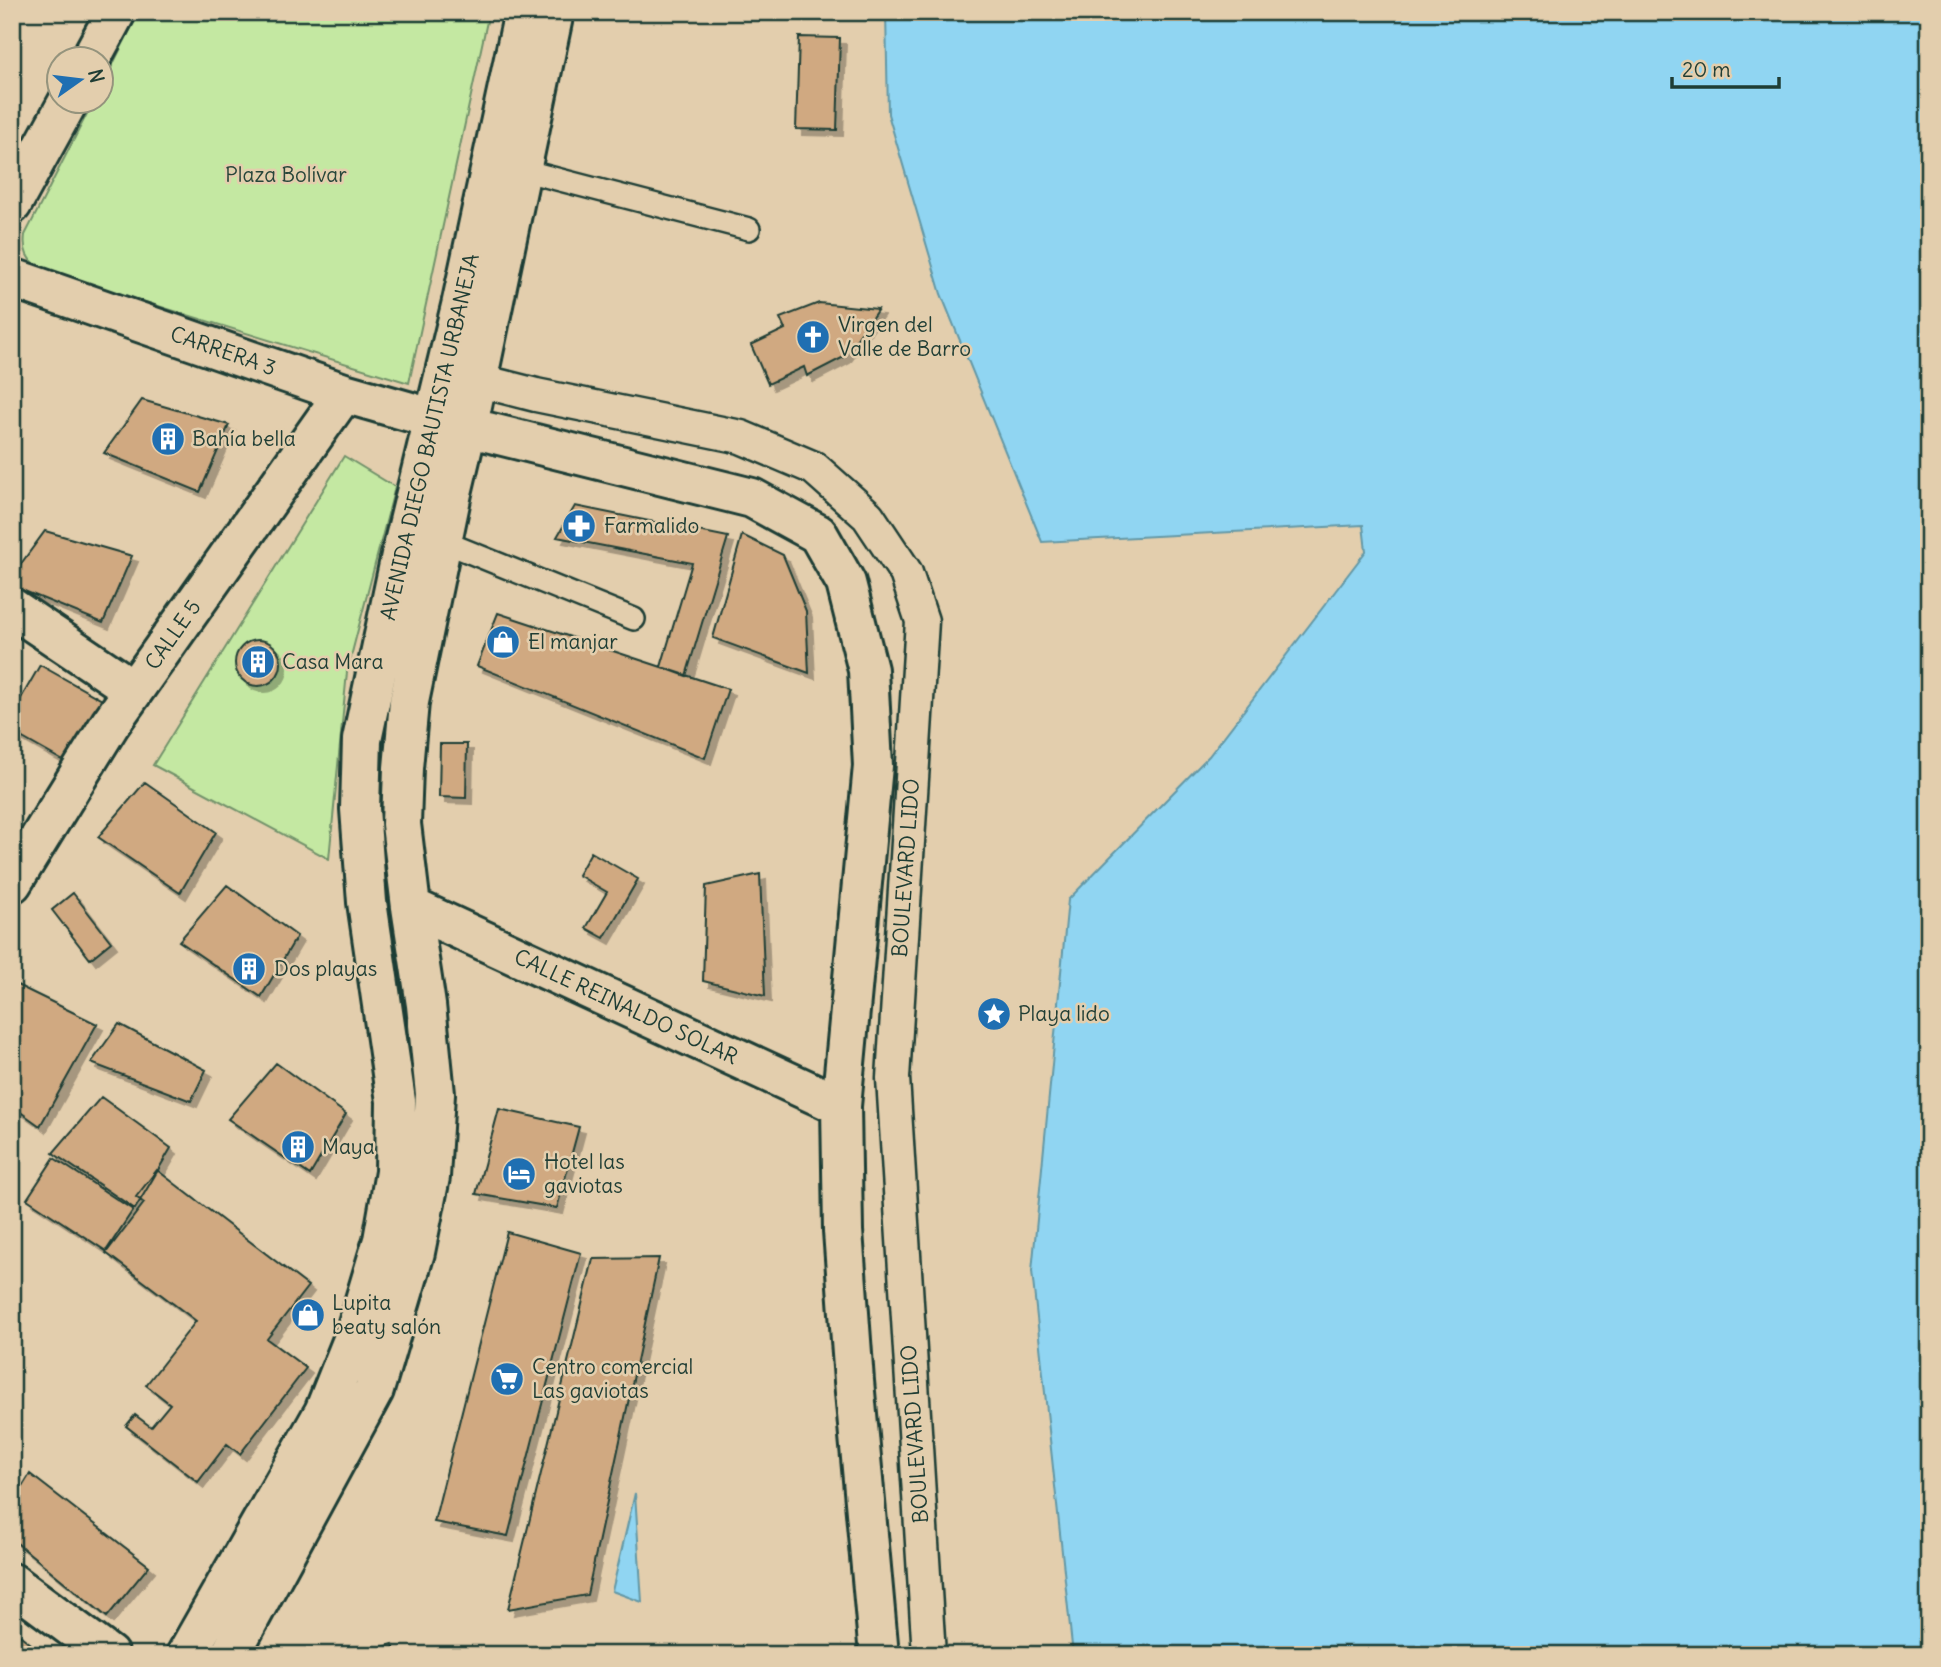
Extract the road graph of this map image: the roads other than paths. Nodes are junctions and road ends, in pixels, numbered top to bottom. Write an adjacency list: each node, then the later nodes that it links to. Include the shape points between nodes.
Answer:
1 (116, 12): 4 (street)
2 (524, 12): 12 (street, AVENIDA DIEGO BAUTISTA URBANEJA)
3 (554, 12): 6 (street, AVENIDA DIEGO BAUTISTA URBANEJA)
4 (98, 46)
5 (60, 116): 7 (street)
6 (522, 170): 8 (lane); 10 (street, AVENIDA DIEGO BAUTISTA URBANEJA)
7 (12, 204)
8 (749, 229)
9 (12, 278): 11 (street, CARRERA 3)
10 (477, 380): 12 (street, AVENIDA DIEGO BAUTISTA URBANEJA); 25 (street, BOULEVARD LIDO, via 741,437 814,468 868,516 906,573 922,621 893,1078)
11 (344, 393): 12 (street, CARRERA 3); 16 (street, CALLE 5)
12 (452, 422): 13 (street, AVENIDA DIEGO BAUTISTA URBANEJA); 19 (street, BOULEVARD LIDO, via 752,498 818,534 846,583 868,670 873,766); 22 (street, AVENIDA DIEGO BAUTISTA URBANEJA, via 401,555 362,740 360,809 368,902 397,1101 395,1172 383,1240 354,1337 324,1412)
13 (442, 541): 15 (lane); 18 (street, AVENIDA DIEGO BAUTISTA URBANEJA, via 410,702 403,768 401,824)
14 (12, 608): 16 (street)
15 (634, 619)
16 (134, 690): 17 (street, CALLE 5)
17 (12, 883)
18 (411, 908): 19 (street, CALLE REINALDO SOLAR); 23 (street, AVENIDA DIEGO BAUTISTA URBANEJA, via 435,1094 430,1177 415,1252 374,1390)
19 (841, 1106): 24 (street, BOULEVARD LIDO, via 853,1381)
20 (12, 1583): 21 (street)
21 (109, 1655)
22 (186, 1655)
23 (230, 1655)
24 (879, 1655)
25 (929, 1655)

